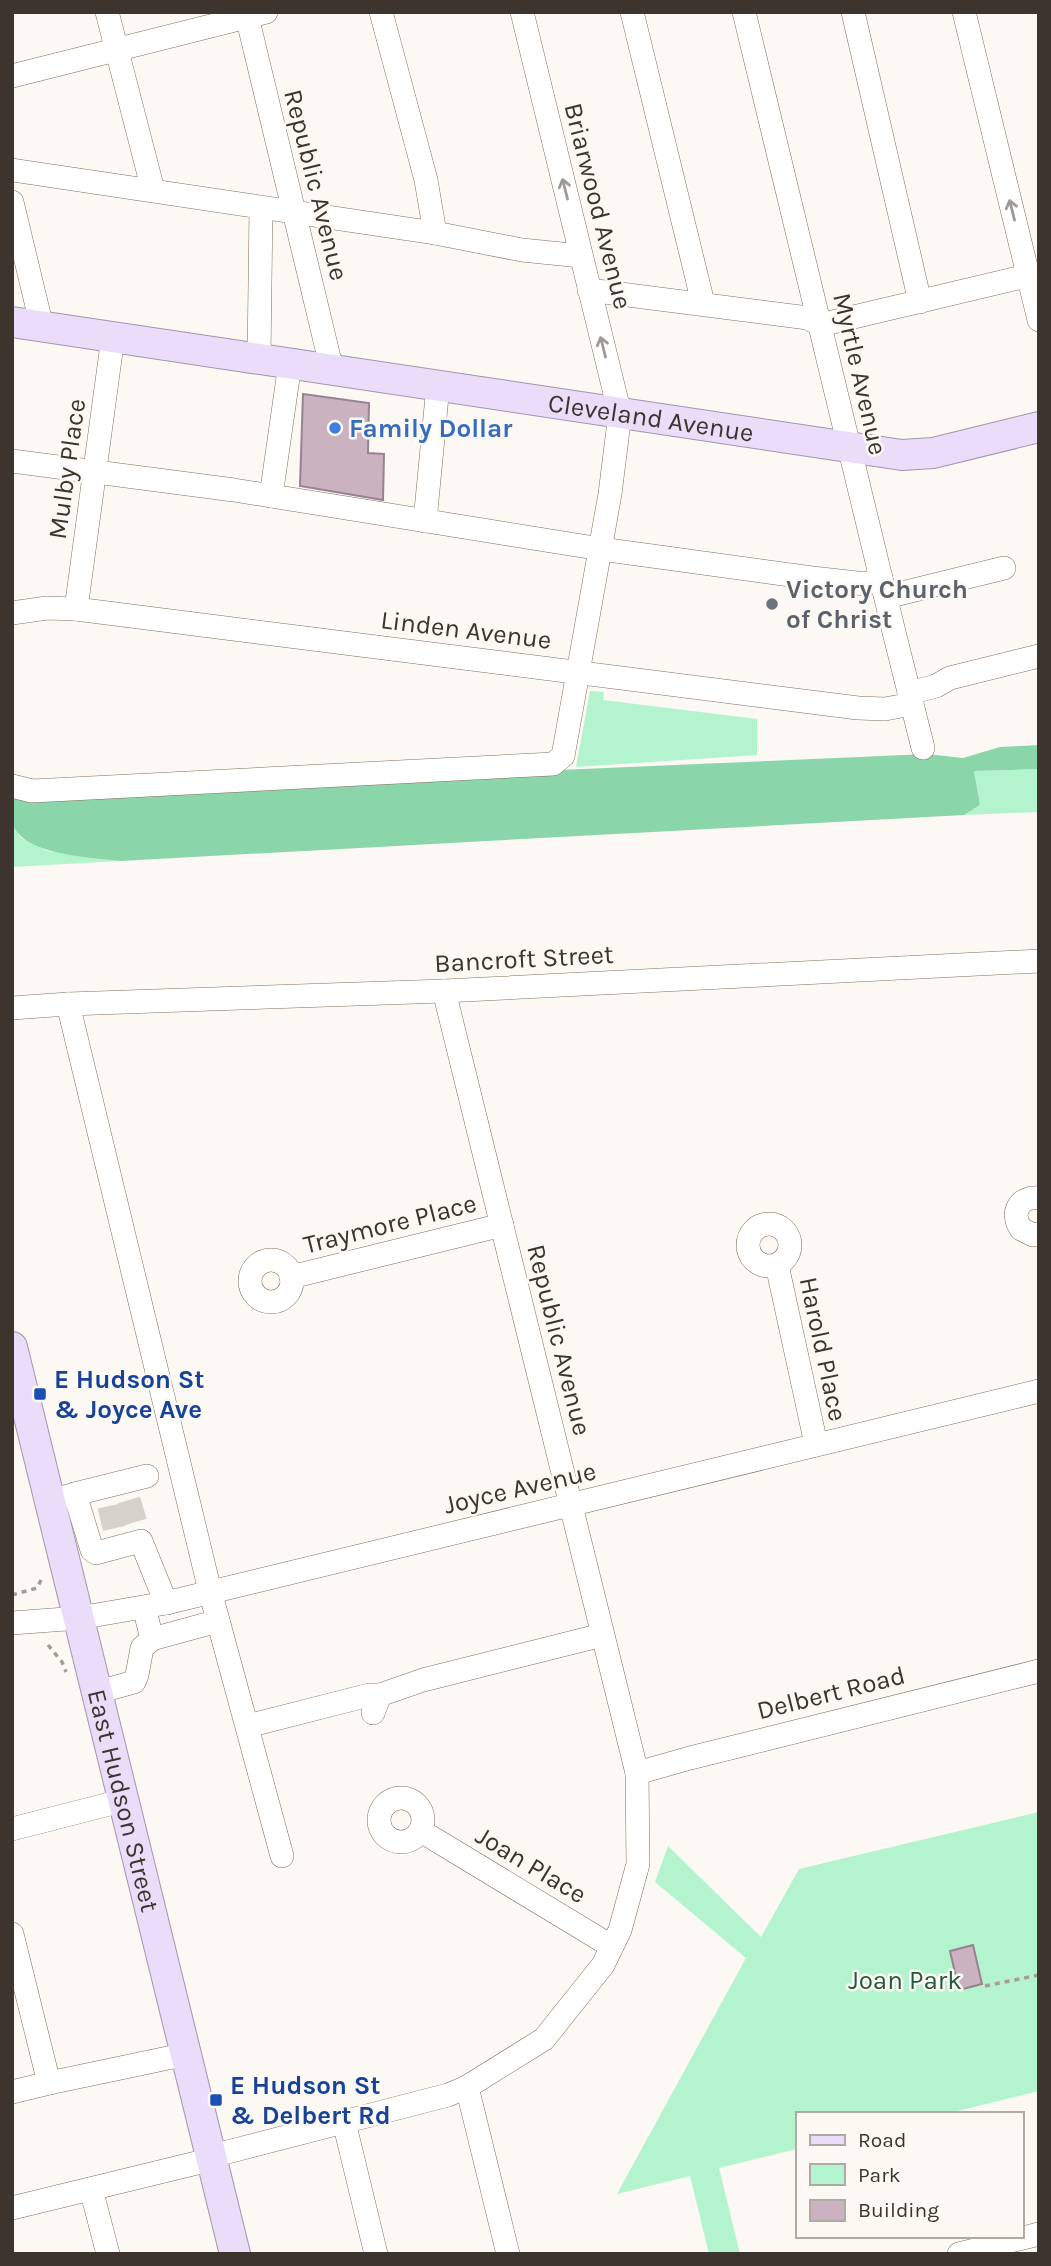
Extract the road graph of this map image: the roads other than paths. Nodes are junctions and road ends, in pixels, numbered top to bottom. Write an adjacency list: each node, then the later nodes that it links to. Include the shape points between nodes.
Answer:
1 (107, 12): 9 (street)
2 (381, 12): 16 (street, via 426,180)
3 (522, 12): 17 (street, Briarwood Avenue, one-way to 3)
4 (632, 12): 21 (street)
5 (744, 12): 24 (street, Myrtle Avenue)
6 (853, 12): 20 (street)
7 (964, 12): 18 (street, one-way to 7)
8 (253, 14): 9 (street); 15 (street, Republic Avenue)
9 (117, 50): 10 (street); 12 (street)
10 (12, 76)
11 (12, 170): 12 (street)
12 (153, 190): 14 (street)
13 (12, 202): 25 (street)
14 (261, 208): 15 (street); 27 (street)
15 (295, 214): 16 (street); 29 (street, Republic Avenue)
16 (435, 233): 17 (street)
17 (581, 256): 19 (street, Briarwood Avenue)
18 (1034, 274): 20 (street); 22 (street)
19 (589, 290): 21 (street); 31 (street, Briarwood Avenue, one-way to 19)
20 (919, 302): 24 (street)
21 (703, 303): 24 (street, via 808,318)
22 (1039, 320)
23 (12, 322): 25 (main road, Cleveland Avenue)
24 (820, 325): 33 (street, Myrtle Avenue)
25 (42, 327): 26 (main road, Cleveland Avenue)
26 (113, 337): 27 (main road, Cleveland Avenue); 35 (street, Mulby Place)
27 (259, 359): 28 (main road, Cleveland Avenue)
28 (290, 364): 29 (main road, Cleveland Avenue); 36 (street)
29 (332, 370): 30 (main road, Cleveland Avenue)
30 (438, 386): 31 (main road, Cleveland Avenue); 37 (street)
31 (620, 414): 33 (main road, Cleveland Avenue); 38 (street)
32 (1039, 427): 33 (main road, Cleveland Avenue, via 933,453 902,455)
33 (850, 448): 40 (street, Myrtle Avenue)
34 (12, 461): 35 (street)
35 (95, 471): 36 (street); 41 (street, Mulby Place)
36 (271, 496): 37 (street)
37 (425, 521): 38 (street)
38 (601, 548): 40 (street); 44 (street)
39 (1004, 568): 40 (street)
40 (883, 588): 45 (street, Myrtle Avenue)
41 (75, 609): 42 (street, Linden Avenue); 44 (street, Linden Avenue)
42 (12, 613)
43 (1039, 656): 45 (street, Linden Avenue, via 950,678)
44 (579, 672): 45 (street, Linden Avenue, via 858,708 886,709); 47 (street, via 563,756 553,764 32,790)
45 (910, 698): 46 (street, Myrtle Avenue)
46 (923, 748)
47 (12, 786)
48 (1039, 961): 49 (street, Bancroft Street)
49 (444, 991): 50 (street, Bancroft Street); 53 (street, Republic Avenue)
50 (68, 1004): 51 (street, Bancroft Street); 63 (street)
51 (12, 1008)
52 (1039, 1198): 54 (street, via 1023,1200 1015,1218 1021,1229)
53 (502, 1225): 56 (street, Traymore Place); 62 (street, Republic Avenue)
54 (1039, 1234)
55 (776, 1265): 59 (street, Harold Place)
56 (291, 1277)
57 (12, 1347): 61 (main road, East Hudson Street)
58 (1039, 1391): 59 (street, Joyce Avenue)
59 (816, 1444): 62 (street, Joyce Avenue)
60 (146, 1476): 61 (street, via 116,1494)
61 (63, 1497): 64 (street, via 92,1550 128,1539); 65 (main road, East Hudson Street)
62 (571, 1504): 63 (street, Joyce Avenue); 68 (street, Republic Avenue)
63 (210, 1591): 64 (street, Joyce Avenue); 66 (street)
64 (155, 1605): 65 (street, Joyce Avenue); 69 (street)
65 (79, 1618): 67 (street, Joyce Avenue); 71 (main road, East Hudson Street)
66 (218, 1621): 69 (street); 72 (street)
67 (12, 1623)
68 (602, 1635): 72 (street, via 423,1680 377,1704 369,1695); 73 (street, Republic Avenue)
69 (152, 1639): 71 (street, via 142,1648 134,1682)
70 (1039, 1671): 73 (street, Delbert Road)
71 (98, 1692): 74 (main road, East Hudson Street)
72 (248, 1726): 77 (street)
73 (637, 1773): 79 (street, Republic Avenue, via 638,1864 620,1930)
74 (125, 1800): 75 (street); 80 (main road, East Hudson Street)
75 (12, 1829)
76 (421, 1831): 79 (street, Joan Place)
77 (282, 1856)
78 (12, 1934): 81 (street)
79 (611, 1946): 82 (street, via 603,1965 544,2039)
80 (187, 2054): 81 (street); 85 (main road, East Hudson Street)
81 (49, 2083): 83 (street)
82 (467, 2087): 84 (street); 92 (street)
83 (12, 2092)
84 (344, 2122): 85 (street); 91 (street)
85 (213, 2158): 86 (street); 90 (main road, East Hudson Street)
86 (91, 2189): 87 (street); 89 (street)
87 (12, 2208)
88 (1039, 2234): 93 (street)
89 (108, 2254)
90 (235, 2254)
91 (376, 2254)
92 (508, 2254)
93 (959, 2254)

